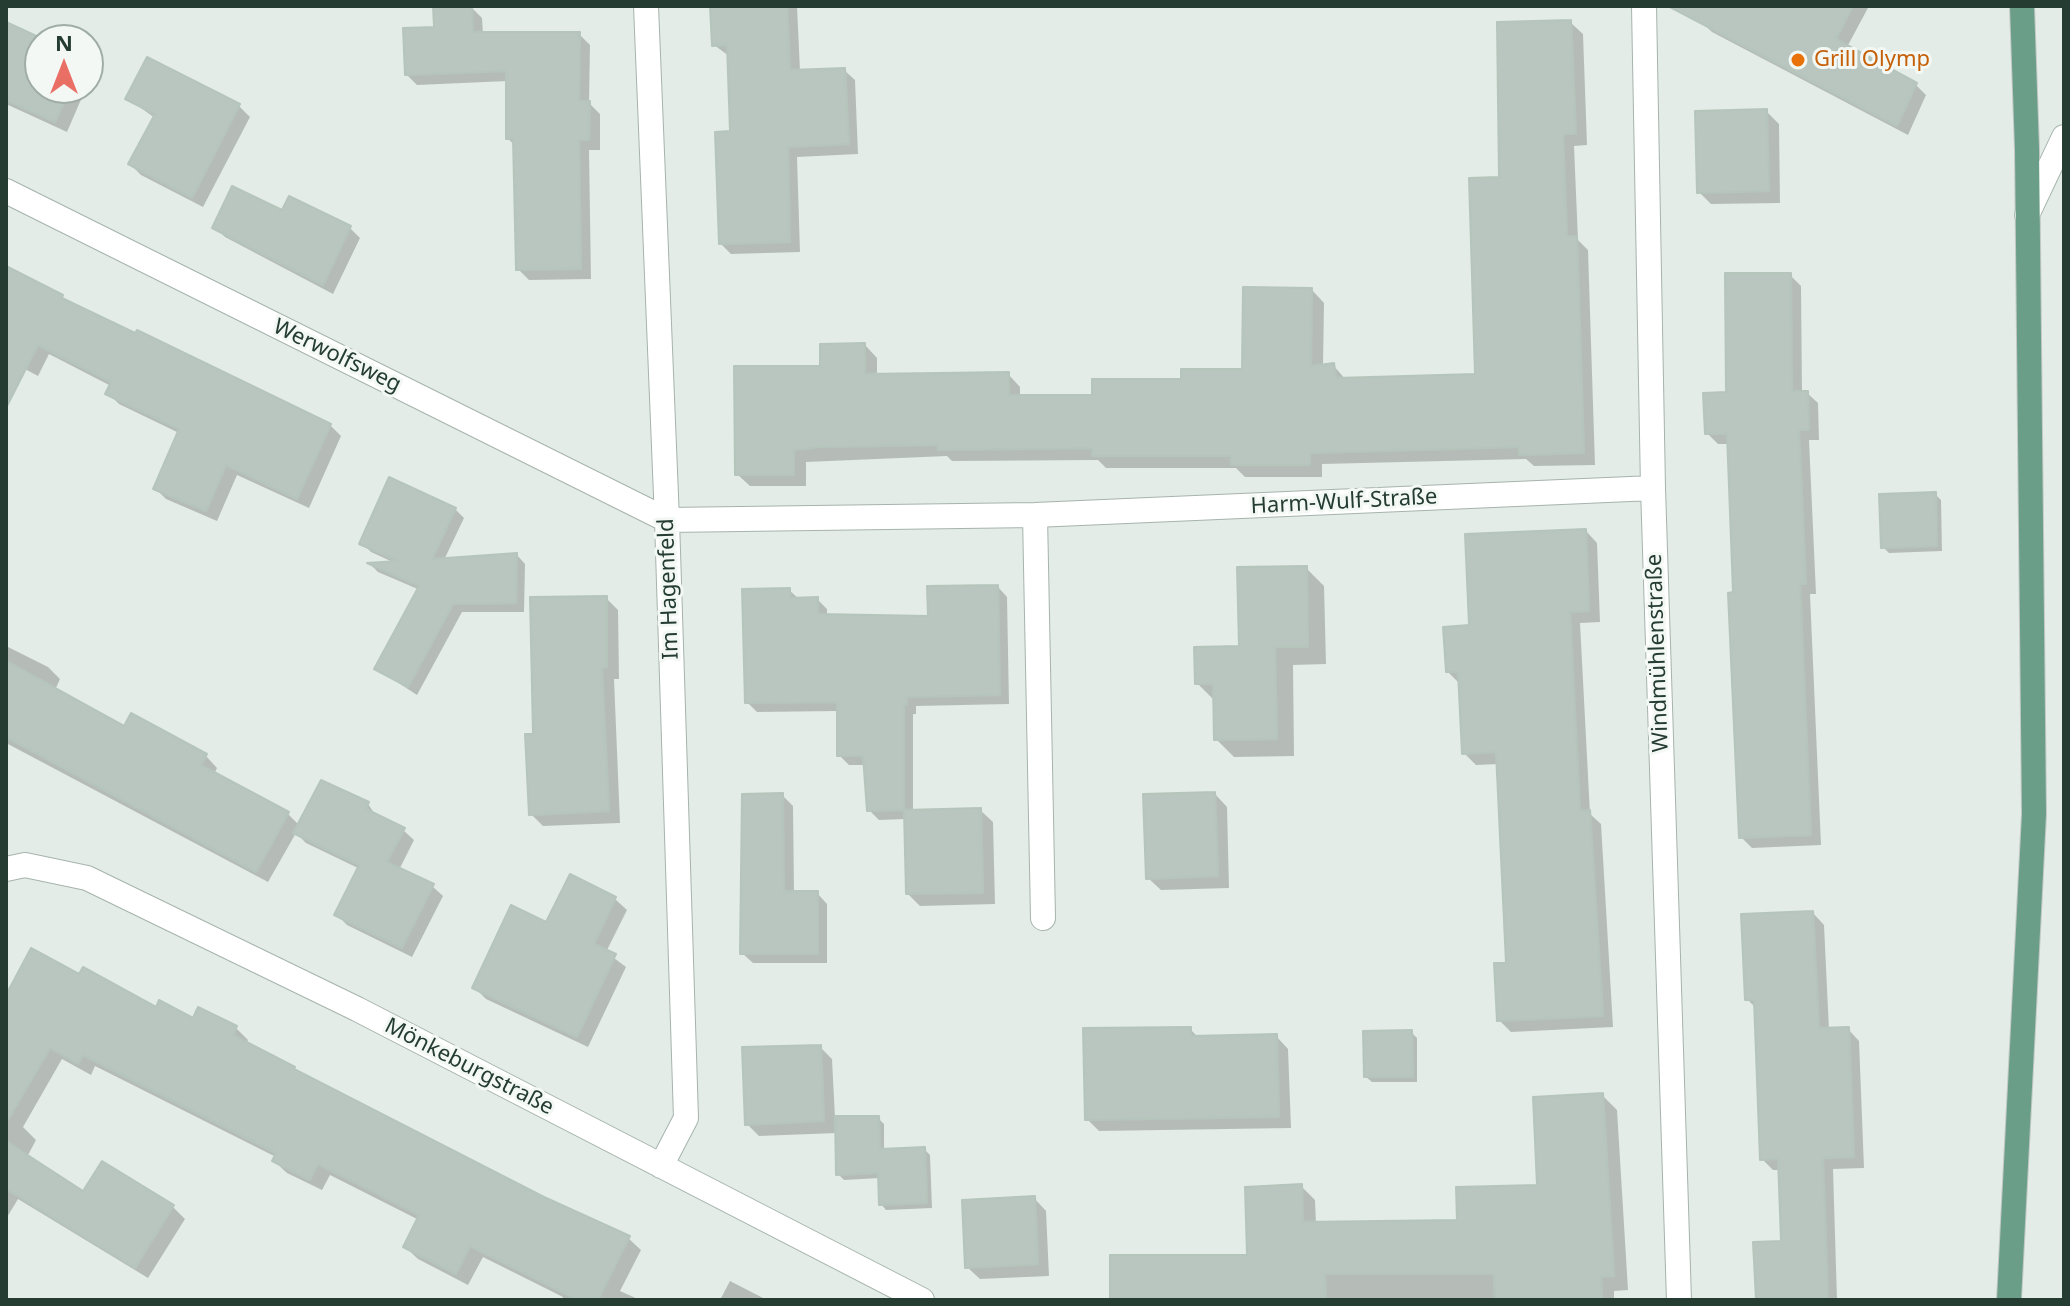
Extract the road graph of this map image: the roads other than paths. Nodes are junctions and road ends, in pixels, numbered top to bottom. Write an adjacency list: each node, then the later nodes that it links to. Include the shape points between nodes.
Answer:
1 (646, 6): 9 (street, Im Hagenfeld)
2 (1644, 6): 7 (street, Windmühlenstraße)
3 (2022, 6): 6 (main road)
4 (2064, 137): 6 (street)
5 (6, 191): 9 (street, Werwolfsweg)
6 (2027, 215): 15 (main road, via 2034,814)
7 (1653, 488): 8 (street, Harm-Wulf-Straße); 14 (street, Windmühlenstraße)
8 (1035, 515): 9 (street, Harm-Wulf-Straße); 11 (street)
9 (667, 520): 12 (street, Im Hagenfeld, via 686,1118)
10 (6, 869): 12 (street, Mönkeburgstraße, via 25,865 87,878)
11 (1043, 918)
12 (661, 1166): 13 (street, Mönkeburgstraße)
13 (922, 1300)
14 (1679, 1300)
15 (2009, 1300)

